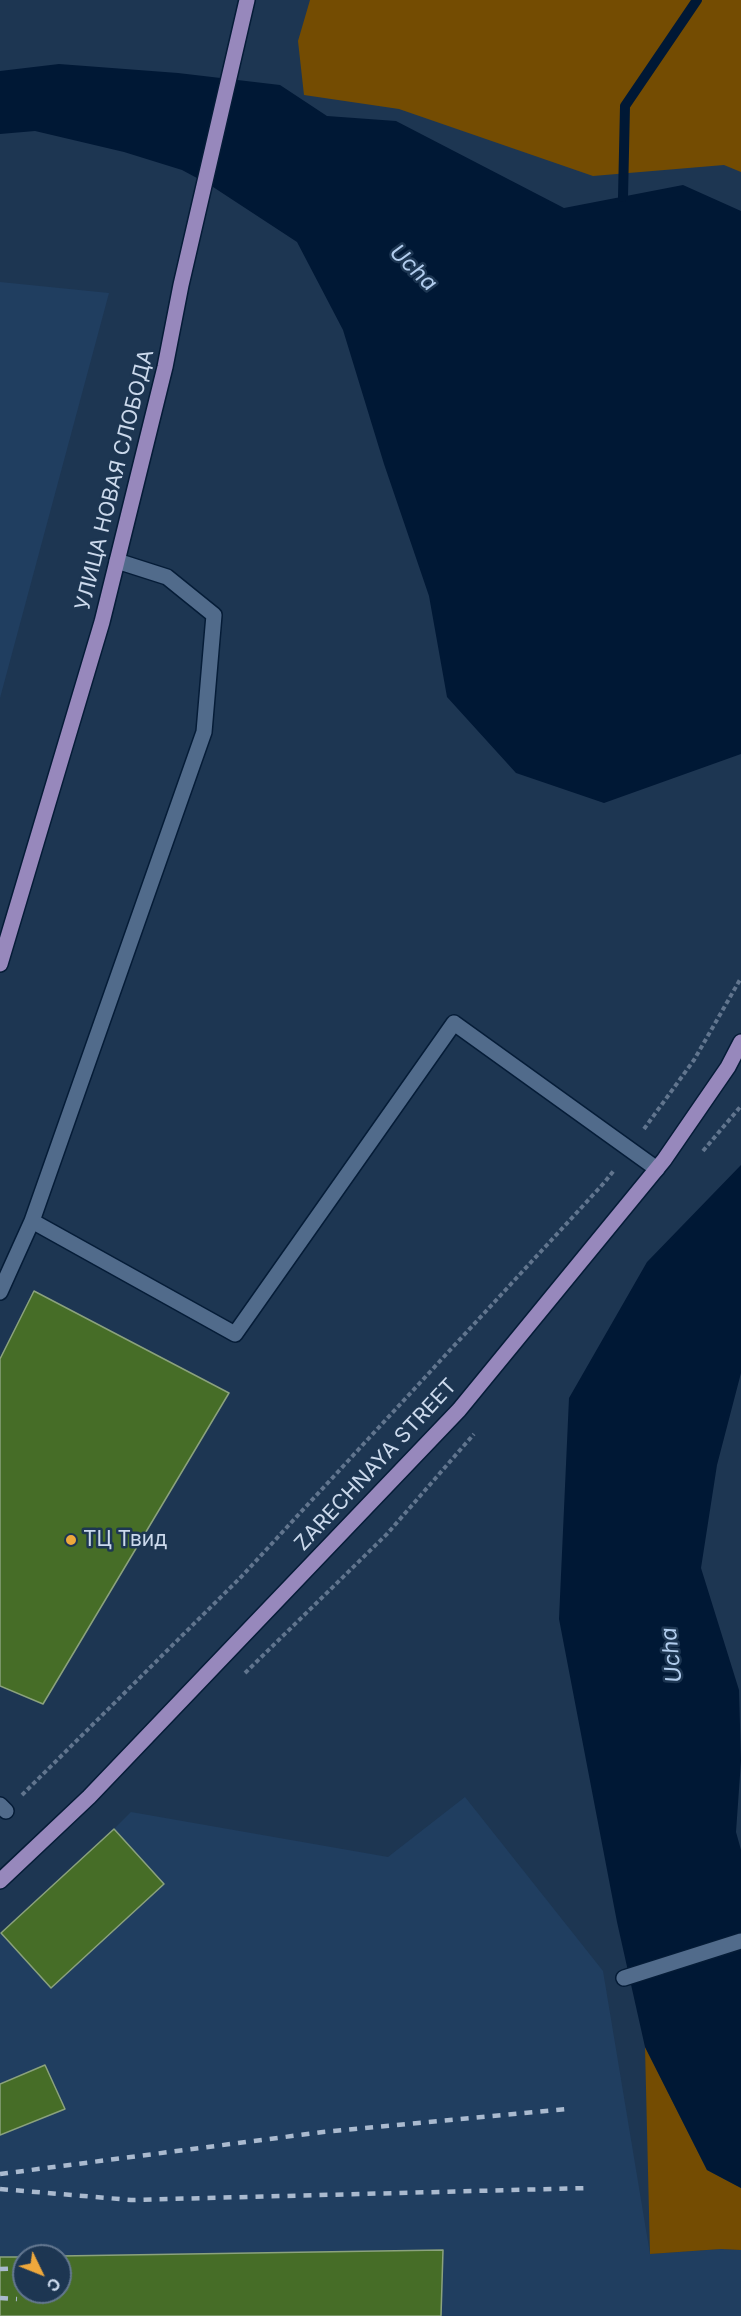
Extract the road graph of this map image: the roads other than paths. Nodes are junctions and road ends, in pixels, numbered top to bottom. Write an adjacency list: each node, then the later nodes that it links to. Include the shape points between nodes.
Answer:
1 (245, 6): 2 (main road, УЛИЦА НОВАЯ СЛОБОДА, via 165,367)
2 (117, 561): 3 (main road, УЛИЦА НОВАЯ СЛОБОДА); 6 (lane, via 167,576 214,615 204,732)
3 (0, 964)
4 (741, 1042): 5 (main road, ZARECHNAYA STREET)
5 (657, 1169): 6 (lane, via 454,1023 235,1334); 8 (main road, ZARECHNAYA STREET, via 459,1410 89,1797)
6 (32, 1221): 7 (lane)
7 (0, 1292)
8 (0, 1881)
9 (741, 1941): 10 (lane)
10 (624, 1978)

